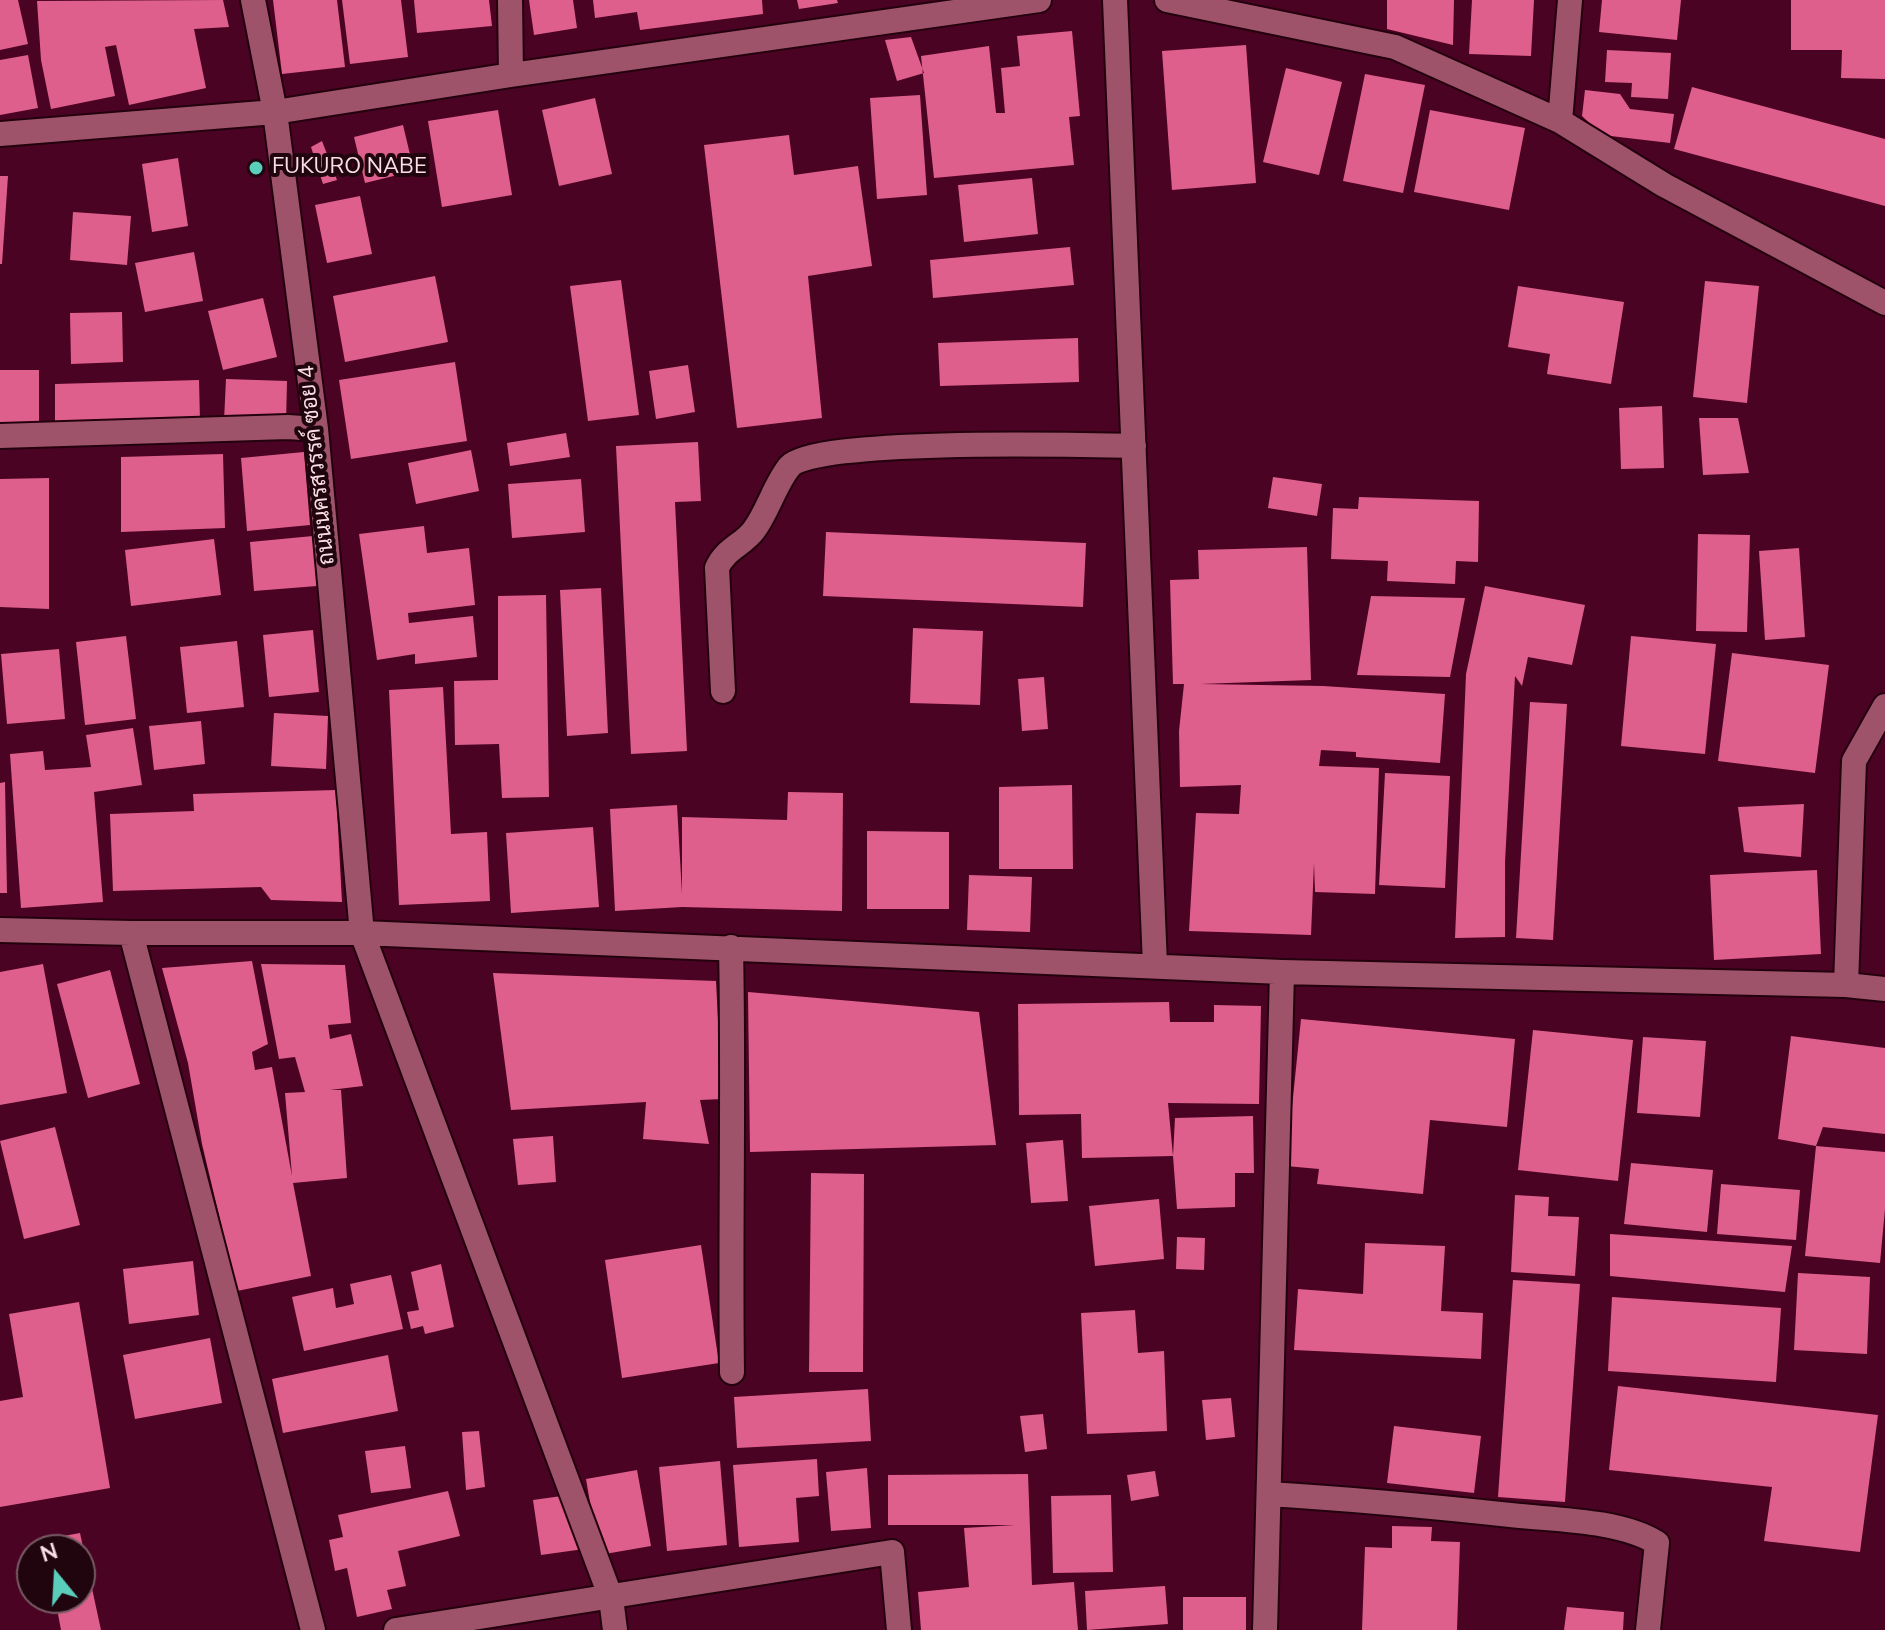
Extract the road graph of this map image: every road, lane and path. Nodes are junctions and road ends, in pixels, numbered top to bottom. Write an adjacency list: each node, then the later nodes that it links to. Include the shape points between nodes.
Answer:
1 (253, 0): 8 (street, ถนนนครสวรรค์ ซอย 4)
2 (510, 0): 7 (street)
3 (1039, 0): 7 (street)
4 (1115, 0): 14 (street)
5 (1167, 0): 9 (street, via 1395,47)
6 (1570, 0): 9 (street)
7 (511, 75): 8 (street)
8 (275, 112): 10 (street); 12 (street, ถนนนครสวรรค์ ซอย 4)
9 (1560, 121): 11 (street, via 1664,185)
10 (0, 134)
11 (1885, 303)
12 (316, 429): 13 (street); 19 (street, ถนนนครสวรรค์ ซอย 4)
13 (0, 436)
14 (1134, 446): 15 (street, via 873,448 802,459 791,466 752,533 721,558 717,568); 21 (street)
15 (723, 691)
16 (1885, 706): 23 (street, via 1854,761)
17 (0, 930): 18 (street)
18 (131, 933): 19 (street); 28 (street)
19 (362, 933): 20 (street); 27 (street, ถนนนครสวรรค์ ซอย 4)
20 (731, 947): 21 (street); 25 (street)
21 (1155, 965): 22 (street)
22 (1282, 972): 23 (street); 26 (street)
23 (1846, 985): 24 (street)
24 (1885, 989)
25 (732, 1372)
26 (1269, 1494): 32 (street); 33 (street, via 1385,1501 1641,1533 1657,1543)
27 (611, 1598): 29 (street); 30 (street, ถนนนครสวรรค์ ซอย 4); 31 (street, via 892,1552)
28 (313, 1630)
29 (396, 1630)
30 (615, 1630)
31 (899, 1630)
32 (1265, 1630)
33 (1648, 1630)

